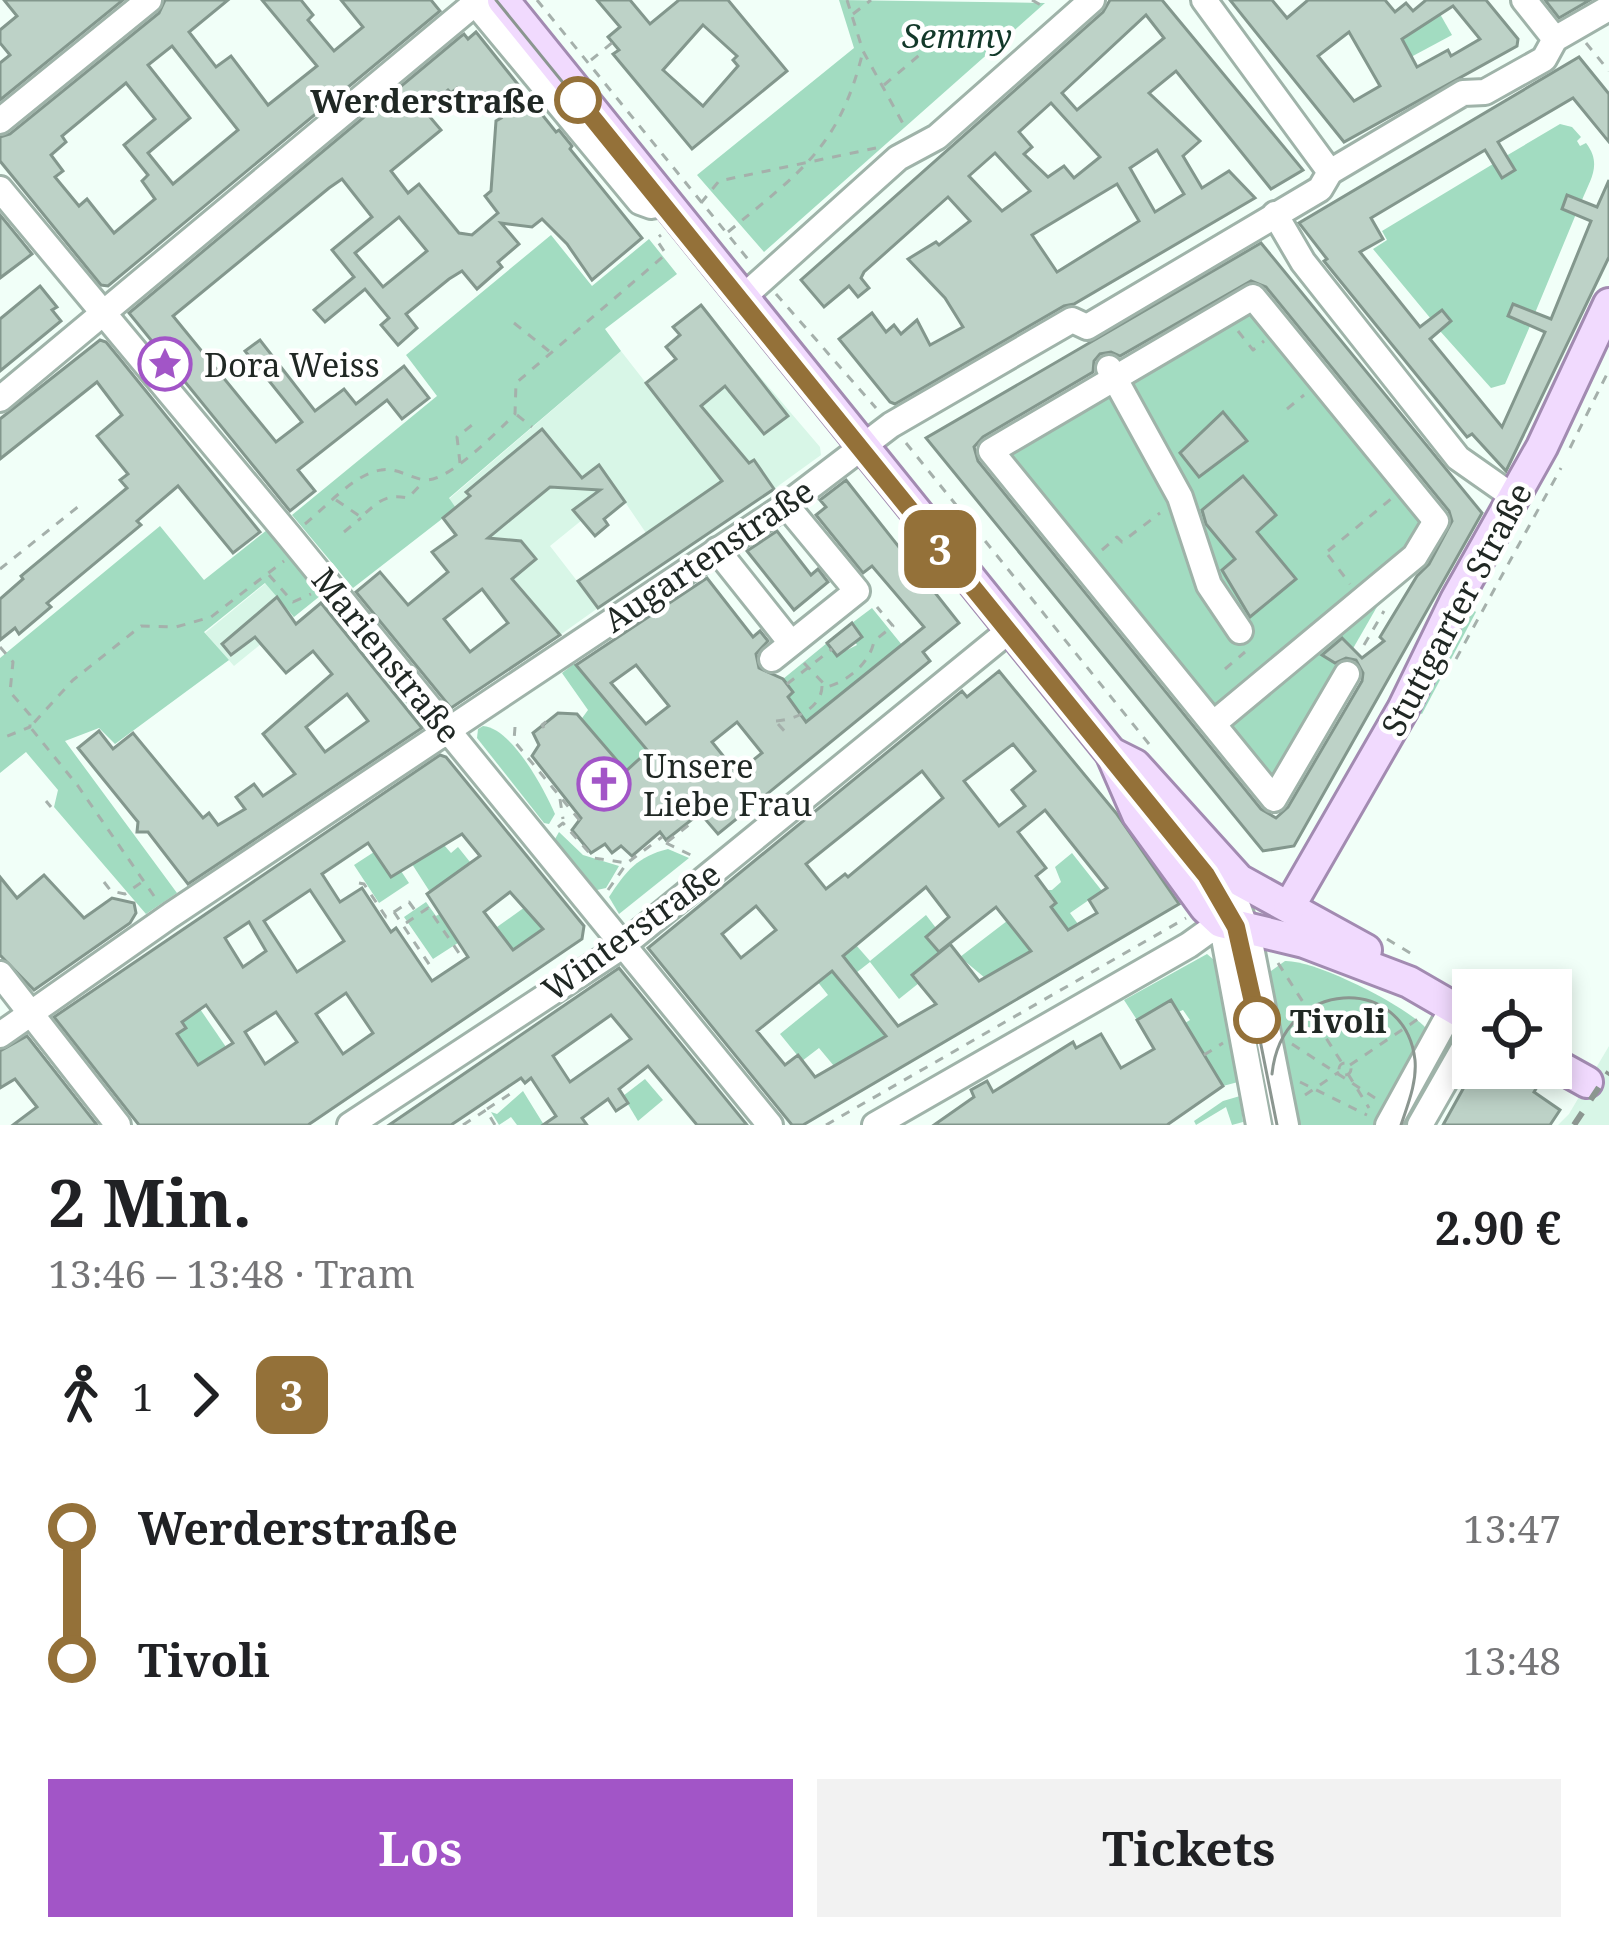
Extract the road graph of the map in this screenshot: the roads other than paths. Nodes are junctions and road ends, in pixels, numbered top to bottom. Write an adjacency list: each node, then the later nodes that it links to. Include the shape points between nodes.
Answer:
1 (149, 0): 8 (street)
2 (1092, 0): 12 (street, via 937,137 915,143)
3 (1204, 0): 9 (street)
4 (1524, 0): 7 (street)
5 (486, 1): 12 (main road); 14 (street)
6 (1609, 8): 7 (street, Augartenstraße)
7 (1556, 38): 9 (street, Augartenstraße, via 1544,59 1486,92 1463,93)
8 (0, 122)
9 (1330, 172): 11 (street, Augartenstraße, via 1320,189)
10 (0, 189): 14 (street, Marienstraße)
11 (1275, 214): 17 (street, Augartenstraße, via 1087,327 1072,320); 18 (street, via 1458,458)
12 (753, 290): 17 (main road)
13 (1609, 304): 18 (main road, Stuttgarter Straße)
14 (103, 314): 16 (street); 25 (street, Marienstraße)
15 (1112, 373): 22 (street, via 1180,497 1208,585); 24 (street, via 991,451); 24 (street, via 1253,297 1436,521 1415,556)
16 (0, 399)
17 (862, 447): 19 (street, Augartenstraße); 21 (main road)
18 (1515, 498): 28 (main road, Stuttgarter Straße)
19 (786, 505): 20 (street, Augartenstraße); 20 (street, via 867,599 789,655)
20 (717, 550): 25 (street, Augartenstraße)
21 (1011, 629): 26 (main road); 31 (street, Winterstraße)
22 (1245, 639)
23 (1347, 674): 24 (street, via 1274,800)
24 (1213, 724)
25 (447, 729): 31 (street, Marienstraße); 34 (street, Augartenstraße)
26 (1112, 753): 27 (main road, via 1136,765); 29 (main road, via 1138,815 1205,907)
27 (1222, 865): 28 (main road); 29 (street)
28 (1288, 907): 29 (main road); 30 (main road); 32 (main road)
29 (1225, 921): 30 (main road); 40 (street); 45 (street); 46 (street)
30 (1283, 946): 32 (main road)
31 (621, 947): 43 (street, Winterstraße); 44 (street, Marienstraße)
32 (1413, 970): 35 (main road)
33 (0, 974): 34 (street)
34 (31, 1013): 36 (street, Augartenstraße); 42 (street)
35 (1450, 1014): 41 (street)
36 (0, 1035)
37 (1452, 1069): 47 (street)
38 (1572, 1074): 39 (main road)
39 (1587, 1082)
40 (1290, 1114)
41 (1392, 1119)
42 (118, 1125)
43 (350, 1125)
44 (770, 1125)
45 (875, 1125)
46 (1259, 1125)
47 (1420, 1125)

